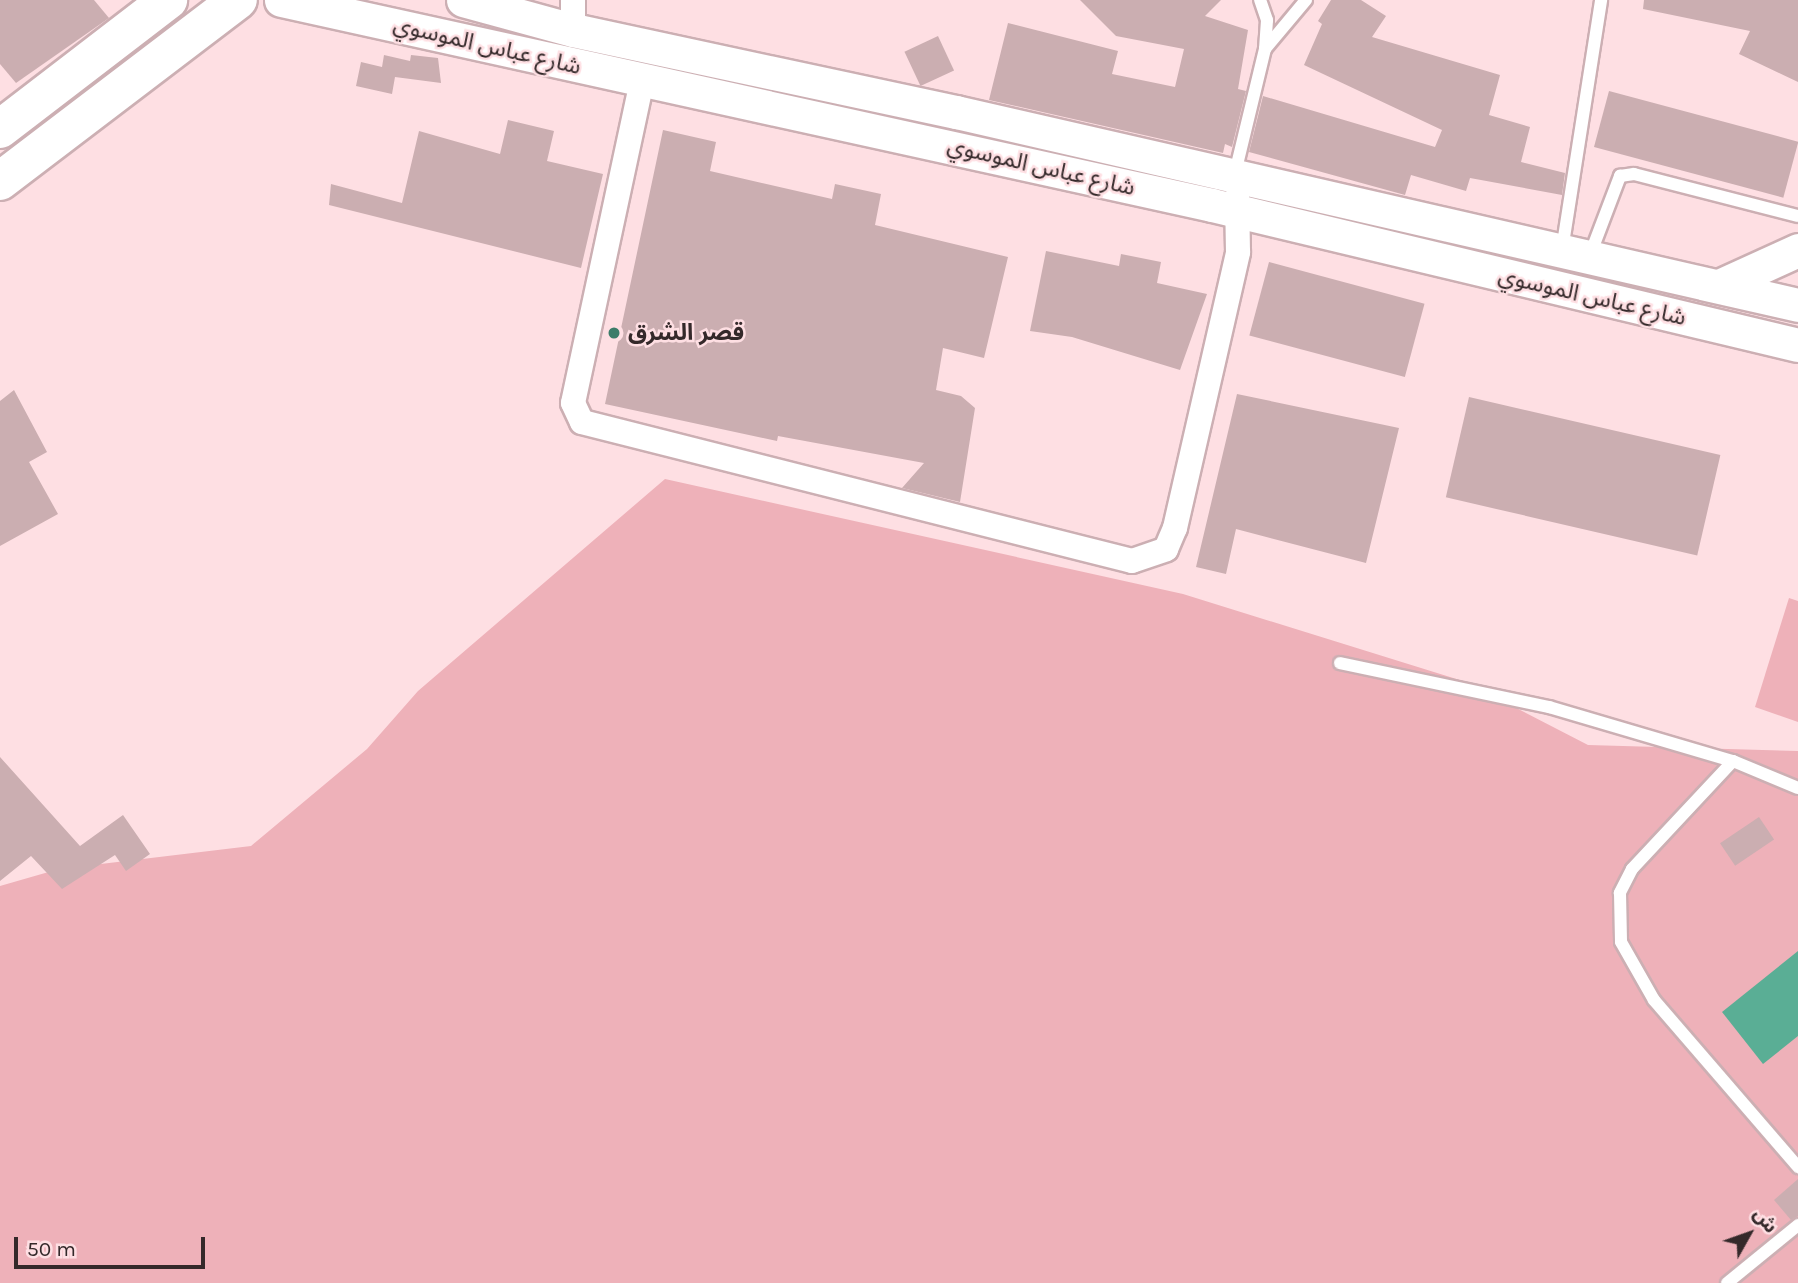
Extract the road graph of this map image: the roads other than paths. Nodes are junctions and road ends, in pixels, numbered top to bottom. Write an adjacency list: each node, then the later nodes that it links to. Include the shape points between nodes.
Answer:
1 (237, 0): 13 (highway)
2 (281, 0): 10 (street, شارع عباس الموسوي)
3 (463, 0): 8 (street, شارع عباس الموسوي)
4 (1260, 0): 9 (lane, via 1267,20)
5 (1306, 0): 9 (lane)
6 (1601, 0): 17 (lane)
7 (161, 2): 11 (highway)
8 (573, 15): 12 (street, شارع عباس الموسوي)
9 (1265, 49): 12 (lane)
10 (642, 81): 14 (street, شارع عباس الموسوي); 14 (street, via 573,403 582,422 1132,561 1166,549 1175,528 1238,251)
11 (0, 129)
12 (1234, 175): 14 (street); 17 (street, شارع عباس الموسوي)
13 (0, 181)
14 (1239, 212): 20 (street, شارع عباس الموسوي)
15 (1798, 216): 17 (lane, via 1634,174 1620,176)
16 (1798, 250): 18 (street)
17 (1576, 253): 18 (street, شارع عباس الموسوي)
18 (1719, 286): 19 (street, شارع عباس الموسوي)
19 (1798, 305)
20 (1798, 345)
21 (1340, 663): 22 (lane, via 1549,707)
22 (1733, 761): 23 (lane); 24 (lane, via 1632,869 1620,894 1621,943 1654,1000)
23 (1798, 788)
24 (1798, 1167)
25 (1798, 1225): 26 (lane)
26 (1727, 1283)

